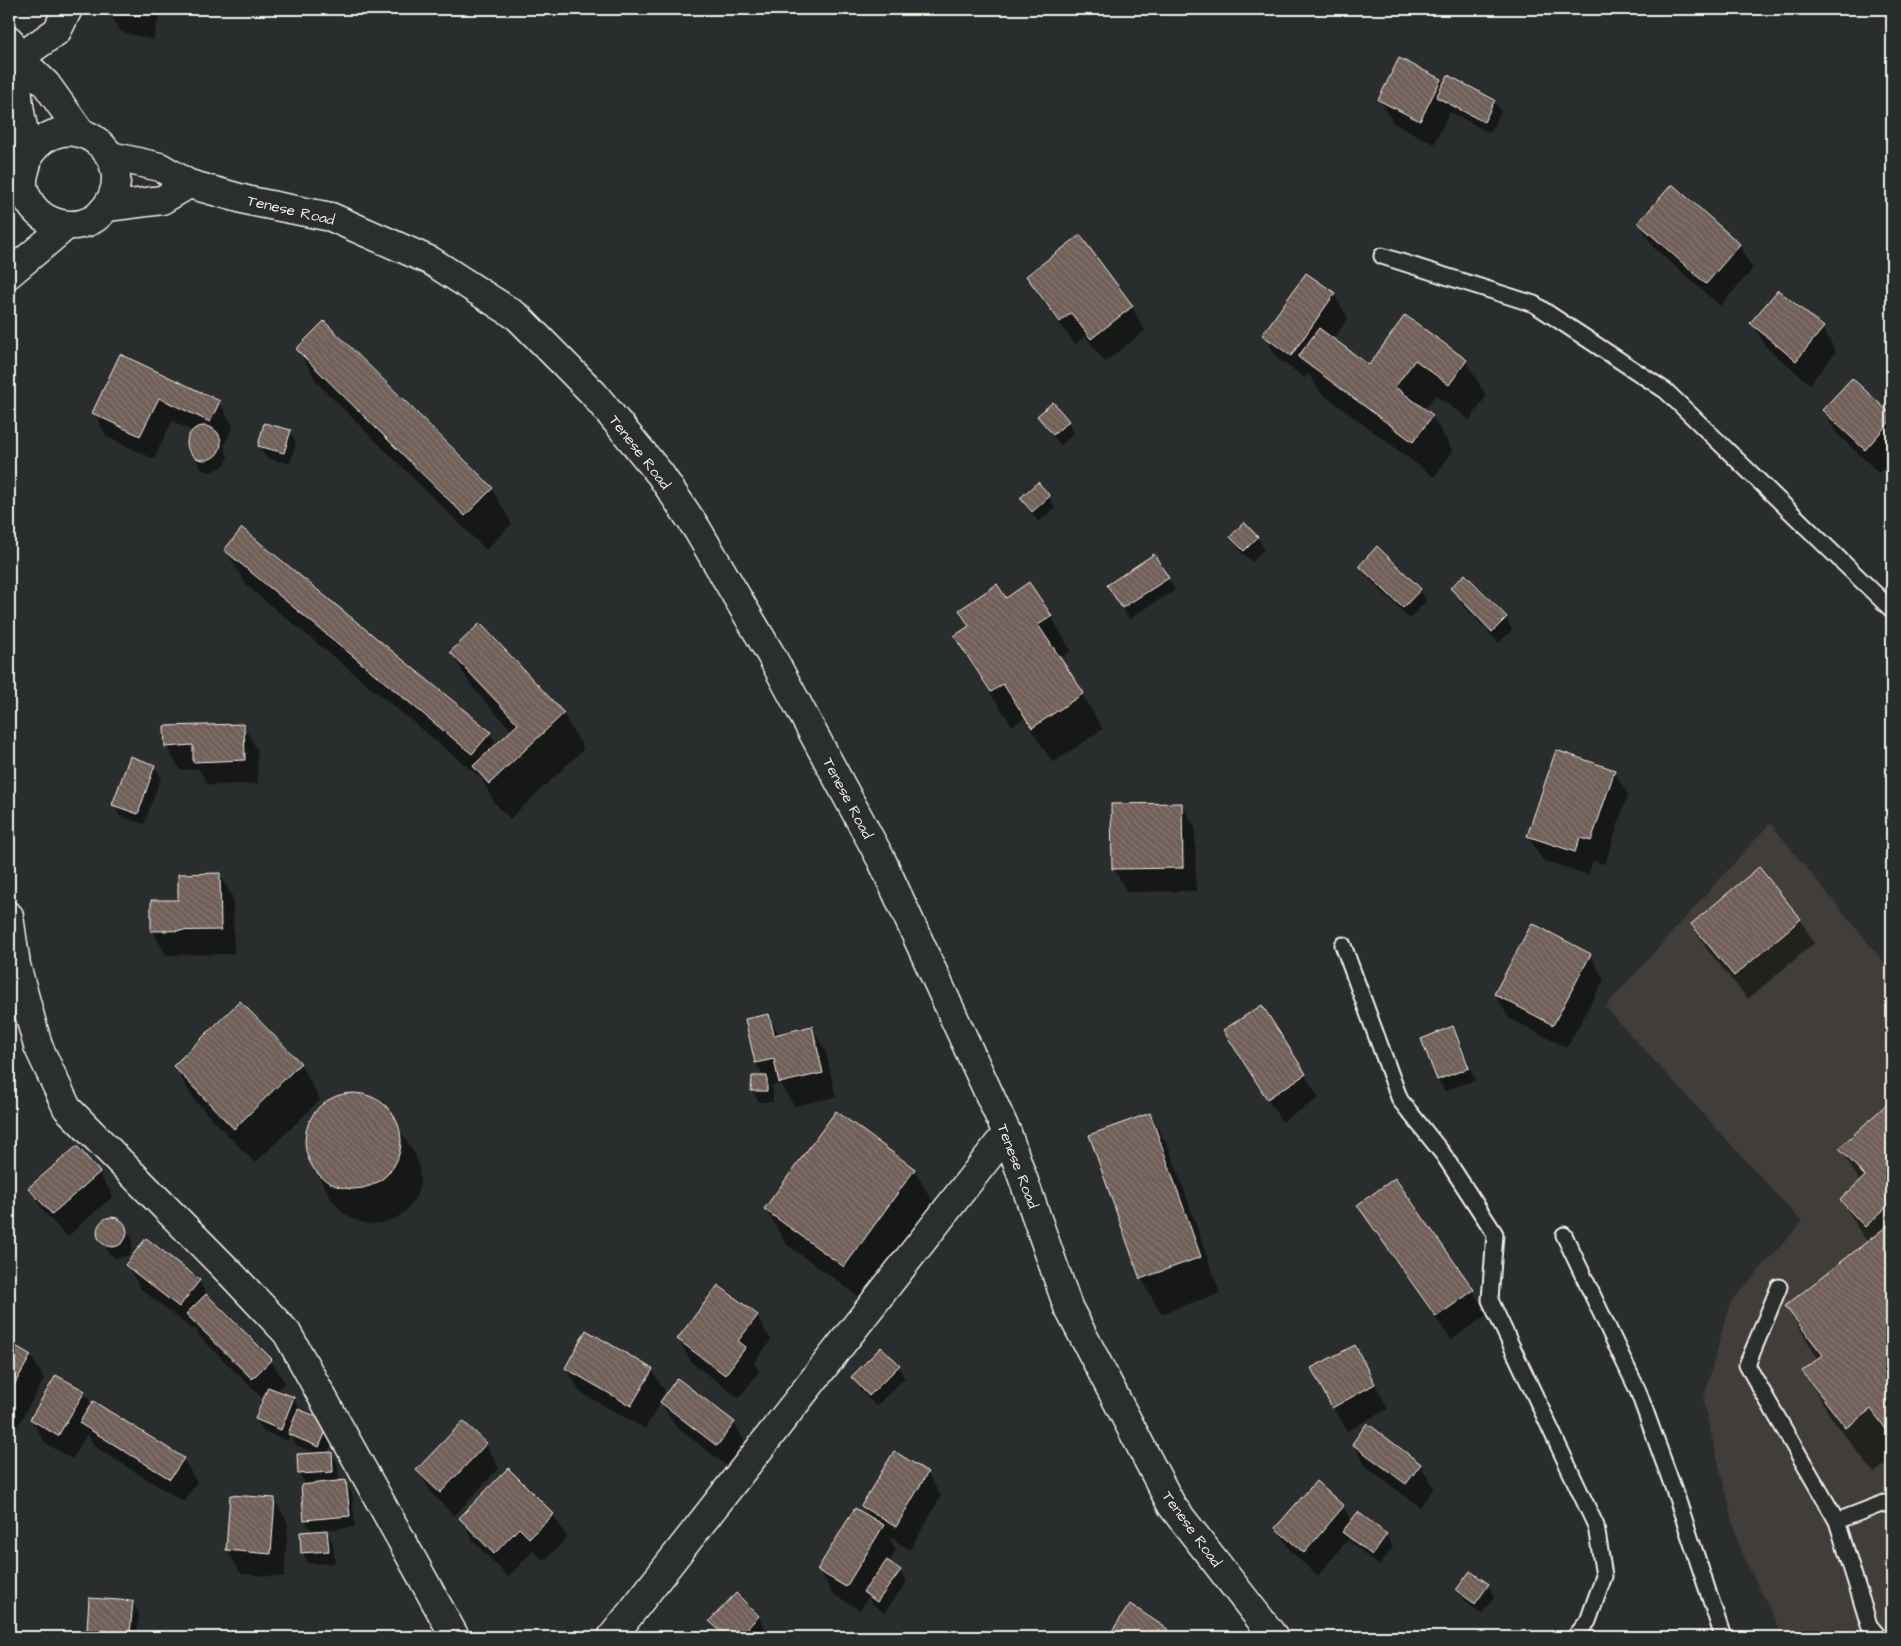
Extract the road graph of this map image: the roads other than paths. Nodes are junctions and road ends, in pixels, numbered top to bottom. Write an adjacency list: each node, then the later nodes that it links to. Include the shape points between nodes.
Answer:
1 (68, 9): 2 (street, via 57,31)
2 (14, 49): 3 (street, via 46,84); 4 (street)
3 (81, 134): 4 (street, via 66,132 51,136); 5 (street, via 93,138)
4 (28, 156): 7 (street)
5 (111, 156): 6 (street, Tenese Road, via 160,167); 8 (street, via 117,182)
6 (189, 184): 8 (street, via 162,200); 16 (street, Tenese Road, via 250,202 331,217 431,261 518,317 593,393 660,474 771,655 882,861)
7 (23, 187): 9 (street); 10 (street, via 38,214)
8 (107, 207): 10 (street, via 96,218)
9 (9, 210)
10 (66, 226): 12 (street)
11 (1382, 256): 13 (lane, via 1534,304 1666,391)
12 (9, 274)
13 (1892, 610)
14 (9, 916): 21 (street, via 16,965 38,1046 67,1108 287,1333)
15 (1343, 945): 24 (lane, via 1400,1100 1442,1154 1495,1234 1490,1300 1596,1526 1604,1576 1588,1621)
16 (1007, 1133): 22 (street); 23 (street, Tenese Road, via 1068,1307 1172,1506)
17 (1564, 1235): 25 (lane, via 1638,1391)
18 (1779, 1287): 20 (lane, via 1747,1365)
19 (1892, 1506): 20 (lane, via 1884,1503)
20 (1837, 1521): 26 (lane, via 1868,1625)
21 (455, 1637)
22 (612, 1637)
23 (1274, 1637)
24 (1575, 1637)
25 (1723, 1637)
26 (1879, 1637)

